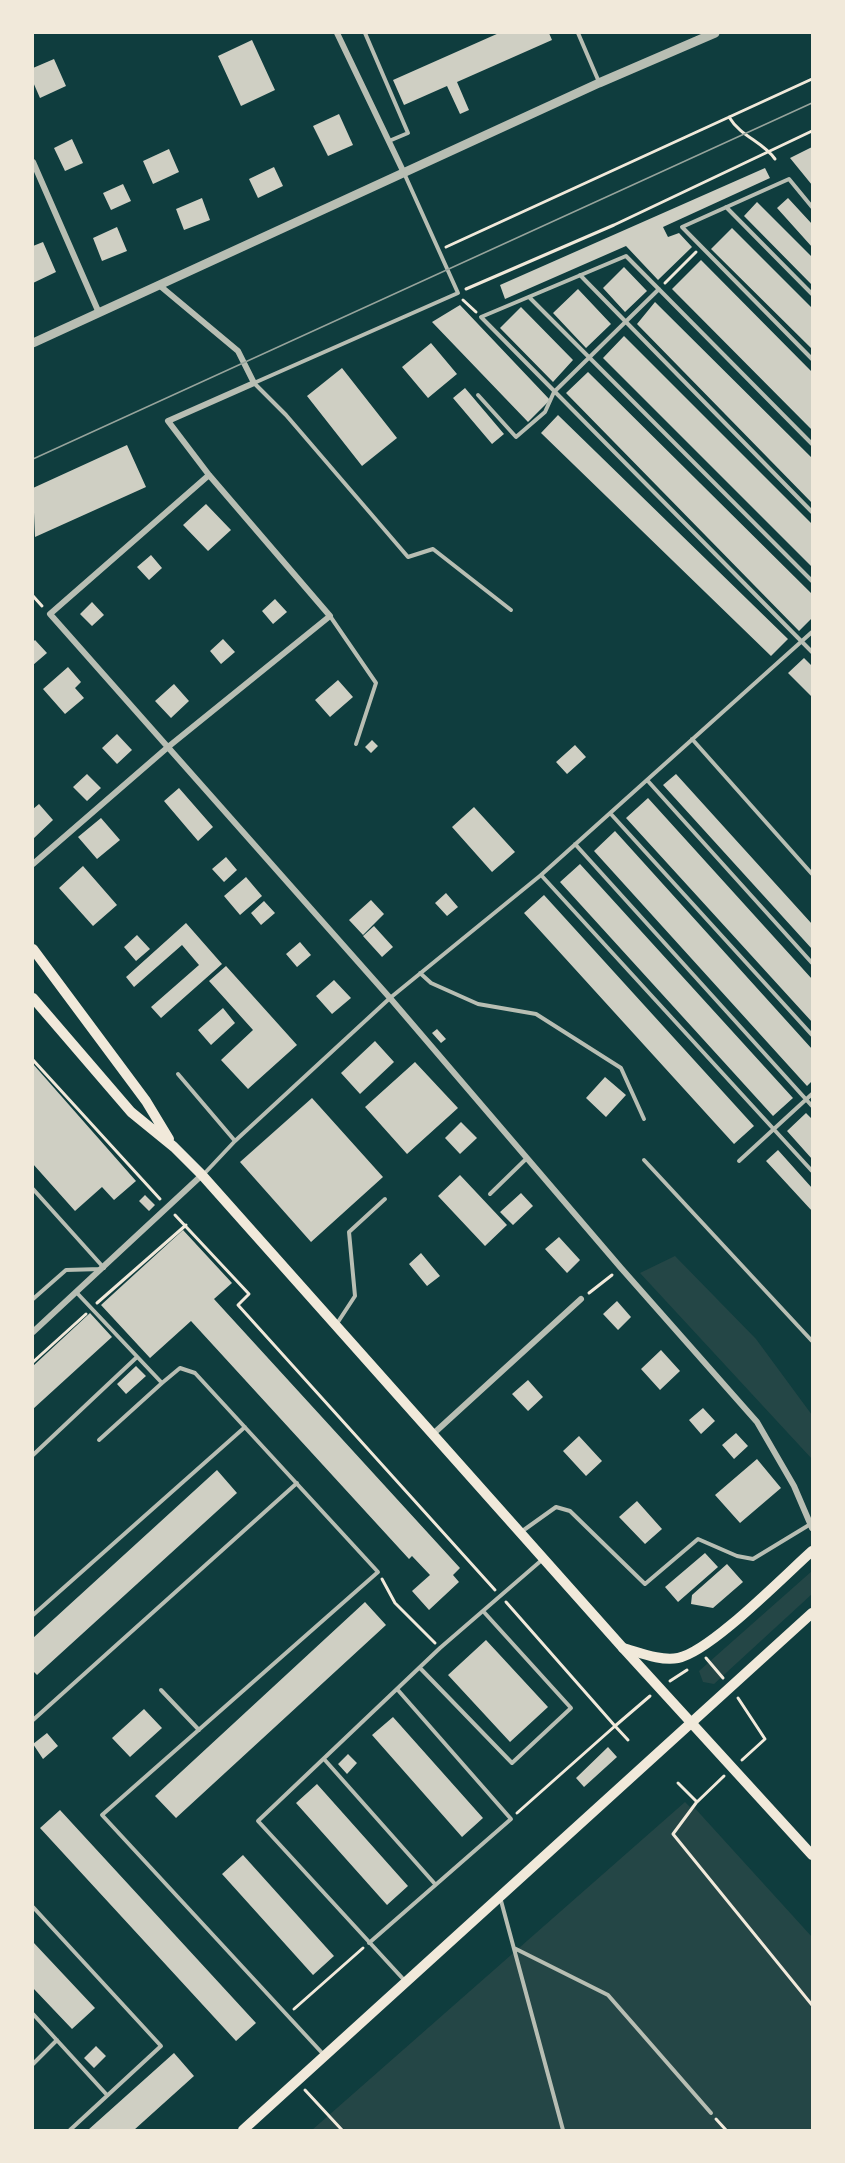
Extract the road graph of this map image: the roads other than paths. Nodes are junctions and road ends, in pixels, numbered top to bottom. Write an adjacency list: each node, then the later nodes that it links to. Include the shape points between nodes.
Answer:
1 (337, 33): 6 (street)
2 (365, 33): 6 (lane, via 408,133)
3 (578, 33): 5 (lane)
4 (715, 33): 5 (street)
5 (599, 83): 8 (street)
6 (388, 141): 8 (street)
7 (33, 162): 16 (street)
8 (404, 173): 12 (street); 21 (lane, via 458,292)
9 (726, 207): 10 (lane, via 789,179); 14 (lane); 20 (lane, via 682,227)
10 (812, 207)
11 (580, 275): 13 (lane, via 626,256); 15 (lane); 17 (lane)
12 (159, 285): 16 (street); 21 (street, via 238,351)
13 (658, 289): 17 (lane); 24 (lane)
14 (812, 294)
15 (529, 297): 19 (lane); 22 (lane, via 481,318)
16 (99, 313): 18 (street)
17 (625, 321): 19 (lane); 26 (lane)
18 (33, 343)
19 (588, 358): 22 (lane); 27 (lane)
20 (812, 359)
21 (254, 383): 25 (street, via 168,421); 28 (lane, via 408,557 433,549)
22 (554, 392): 23 (lane, via 545,412 516,437); 31 (lane)
23 (478, 395)
24 (812, 444)
25 (209, 475): 29 (street); 35 (street, via 50,614)
26 (812, 512)
27 (812, 581)
28 (511, 610)
29 (330, 616): 34 (lane, via 376,682); 35 (street)
30 (812, 632): 31 (lane)
31 (801, 641): 32 (lane); 33 (lane)
32 (812, 652)
33 (692, 739): 36 (lane); 40 (lane)
34 (356, 744)
35 (168, 747): 39 (street); 46 (street)
36 (646, 780): 37 (lane); 43 (lane)
37 (610, 813): 38 (lane); 47 (lane)
38 (575, 844): 41 (lane); 50 (lane)
39 (33, 864)
40 (812, 874)
41 (541, 875): 44 (lane); 53 (lane)
42 (33, 949): 55 (main road, via 146,1101)
43 (812, 963)
44 (420, 972): 46 (lane); 52 (lane, via 431,983 478,1004 536,1014 621,1068)
45 (33, 998): 55 (main road, via 131,1112)
46 (390, 998): 54 (lane); 56 (street)
47 (812, 1035)
48 (178, 1074): 54 (lane)
49 (812, 1094): 50 (lane)
50 (806, 1099): 51 (lane); 53 (lane)
51 (812, 1106)
52 (644, 1119)
53 (774, 1129): 58 (lane); 59 (lane)
54 (235, 1140): 60 (lane)
55 (174, 1147): 60 (main road)
56 (527, 1158): 62 (lane); 78 (street, via 757,1422 794,1486)
57 (644, 1160): 70 (lane)
58 (739, 1161)
59 (812, 1171)
60 (202, 1175): 64 (street); 68 (main road)
61 (33, 1189): 64 (lane)
62 (490, 1194)
63 (386, 1199): 68 (lane, via 349,1232 355,1296)
64 (104, 1269): 65 (street); 66 (lane, via 66,1270)
65 (77, 1293): 69 (street); 71 (lane)
66 (33, 1299)
67 (581, 1299): 74 (street)
68 (336, 1325): 74 (main road)
69 (33, 1332)
70 (812, 1341)
71 (138, 1357): 72 (lane); 76 (lane)
72 (162, 1383): 73 (lane, via 176,1370 191,1370); 75 (lane)
73 (245, 1427): 77 (lane); 84 (lane)
74 (433, 1434): 79 (main road)
75 (99, 1440)
76 (33, 1455)
77 (297, 1483): 89 (lane); 91 (lane, via 378,1572)
78 (810, 1526): 79 (lane, via 753,1559 698,1539 645,1584 570,1511 556,1507)
79 (521, 1533): 81 (main road)
80 (812, 1551): 85 (main road, via 705,1646 678,1658 655,1657)
81 (544, 1559): 82 (lane); 85 (main road)
82 (483, 1611): 86 (lane); 86 (lane, via 571,1708 512,1763)
83 (812, 1613): 90 (main road)
84 (33, 1615)
85 (623, 1648): 90 (main road)
86 (420, 1668): 87 (lane)
87 (398, 1689): 92 (lane); 94 (lane, via 511,1819)
88 (161, 1690): 91 (lane)
89 (33, 1720)
90 (691, 1723): 93 (main road); 95 (main road)
91 (199, 1730): 102 (lane, via 102,1815)
92 (324, 1759): 94 (lane); 97 (lane, via 258,1821)
93 (812, 1855)
94 (435, 1884): 97 (lane)
95 (500, 1896): 98 (lane); 99 (main road)
96 (33, 1907): 104 (lane, via 161,2046)
97 (369, 1943): 99 (lane)
98 (514, 1948): 105 (lane, via 608,1995); 108 (lane)
99 (406, 1982): 102 (main road)
100 (33, 2013): 101 (lane)
101 (57, 2040): 103 (lane); 104 (lane)
102 (324, 2056): 106 (main road)
103 (33, 2064)
104 (107, 2096): 107 (lane)
105 (711, 2113)
106 (249, 2128)
107 (70, 2130)
108 (563, 2130)

